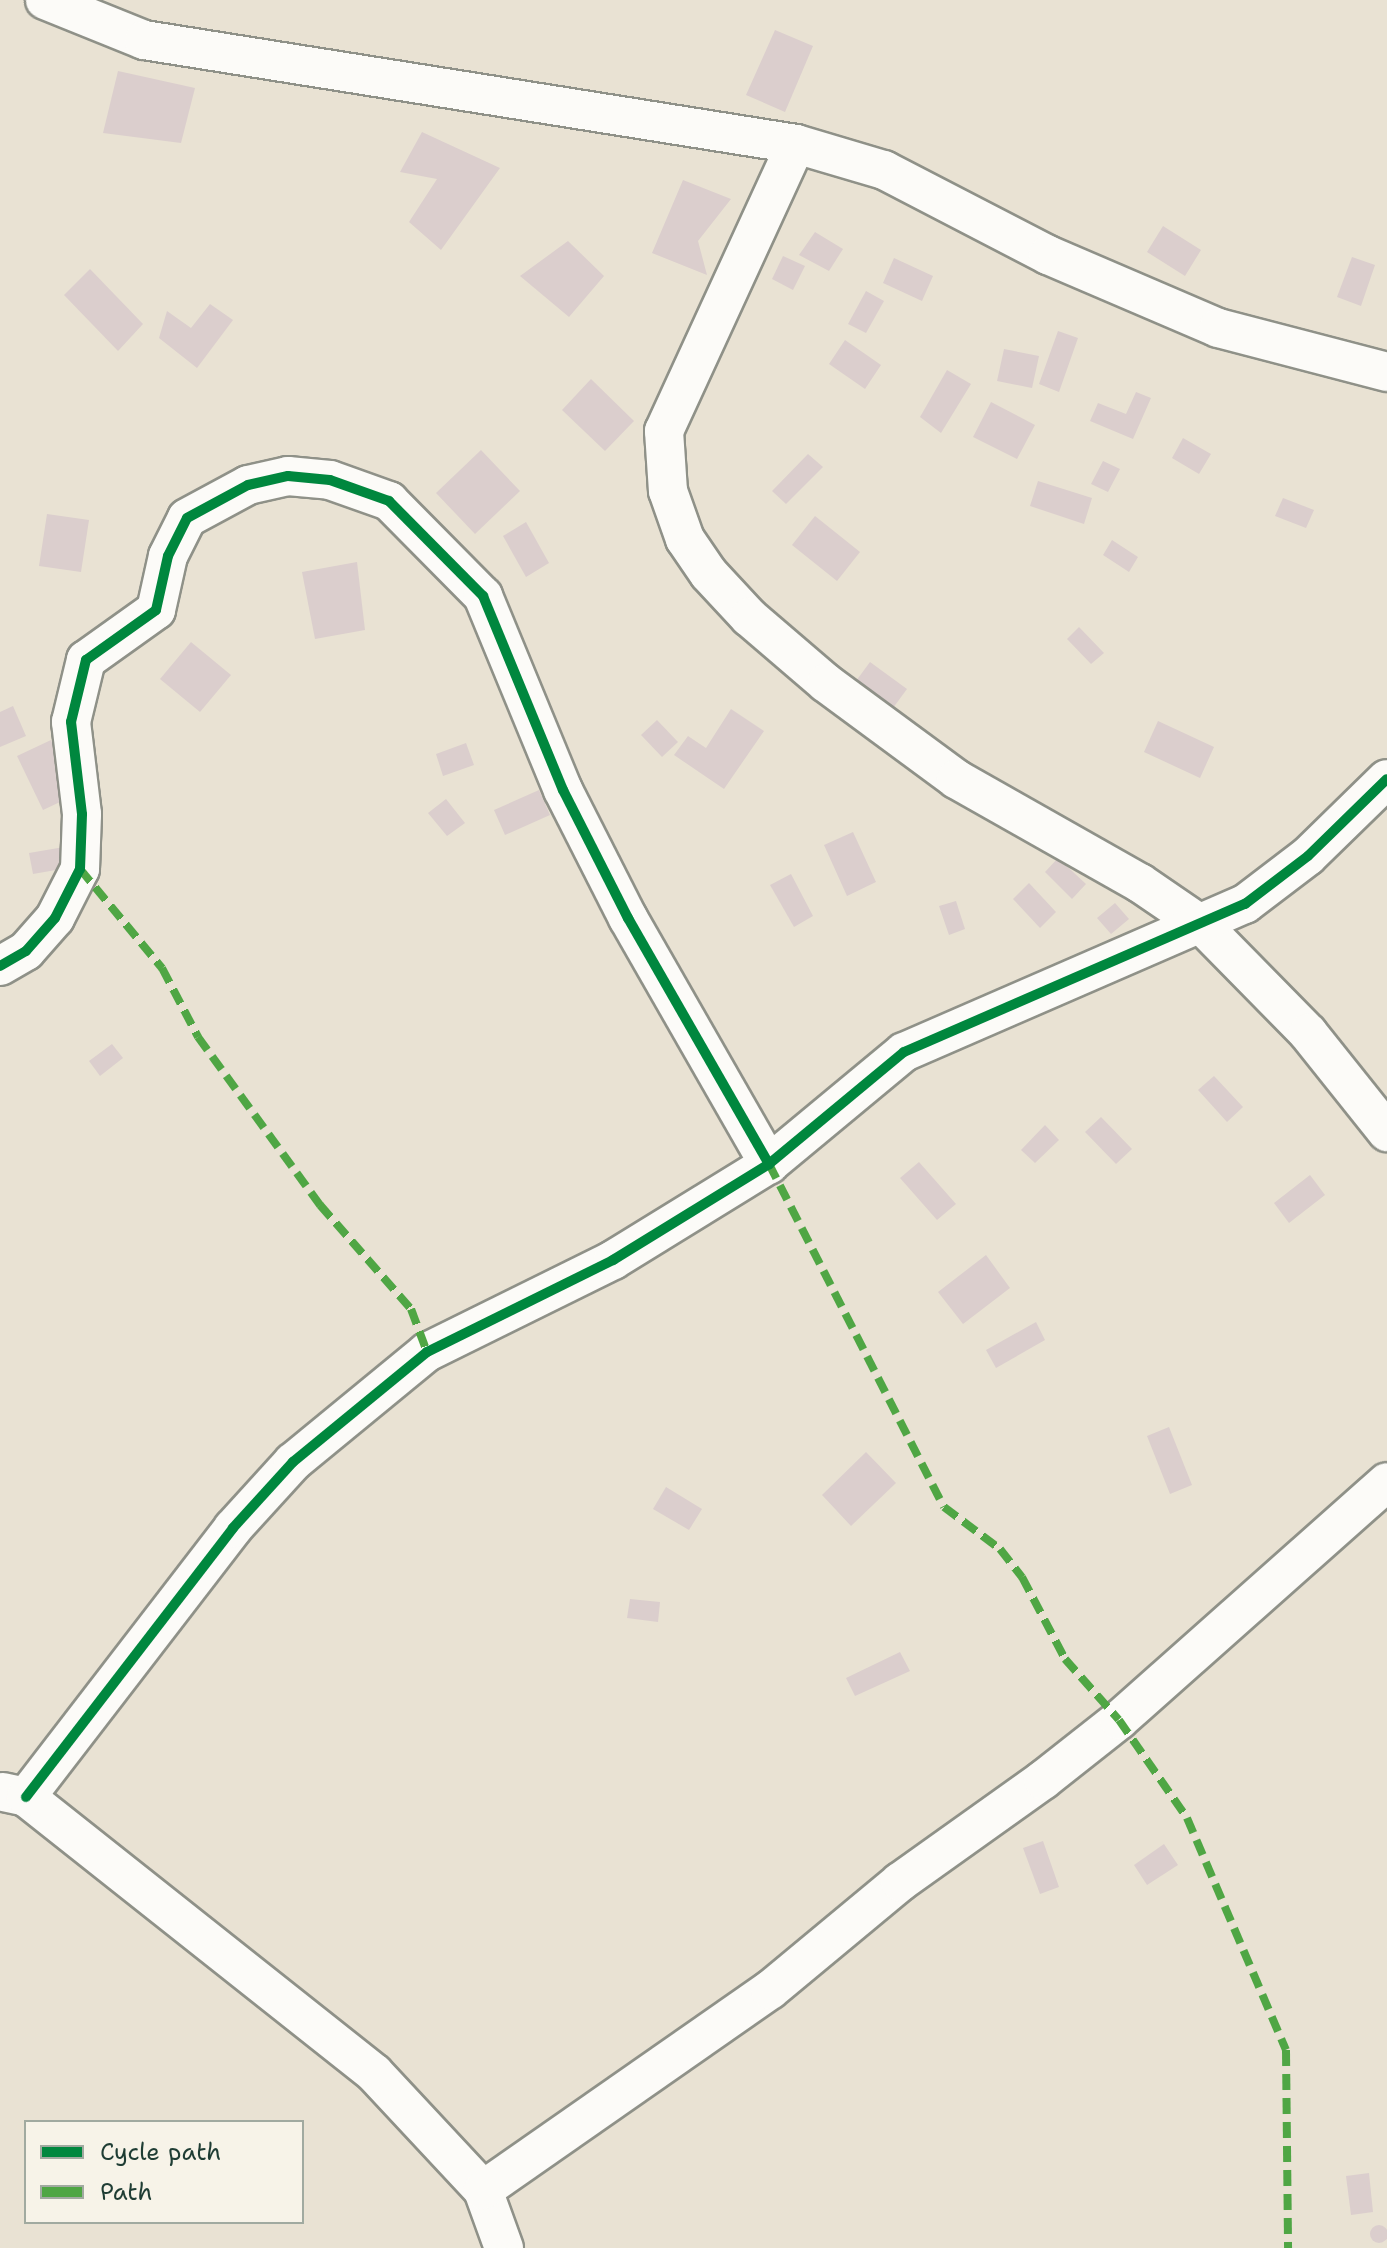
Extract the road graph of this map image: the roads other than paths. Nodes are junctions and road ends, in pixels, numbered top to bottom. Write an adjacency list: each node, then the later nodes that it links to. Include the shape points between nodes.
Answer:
1 (45, 0): 2 (street, via 144,40)
2 (796, 144): 3 (street, via 884,170 1048,255 1218,328); 5 (street, via 664,431 668,491 685,539 749,617 826,683 956,779 1140,883)
3 (1387, 372)
4 (1387, 779): 5 (street, via 1308,856 1245,904)
5 (1203, 926): 7 (street, via 1308,1033); 8 (street, via 904,1052)
6 (0, 966): 8 (street, via 26,951 55,918 80,869 82,814 71,722 86,660 156,610 168,556 187,518 248,485 288,476 330,480 389,501 483,596 563,790 628,918)
7 (1387, 1132)
8 (769, 1164): 10 (street, via 613,1260 427,1352 293,1462)
9 (1387, 1482): 11 (street, via 1108,1729 900,1882 770,1990)
10 (13, 1794): 11 (street, via 374,2073)
11 (483, 2190): 12 (street)
12 (504, 2248)

